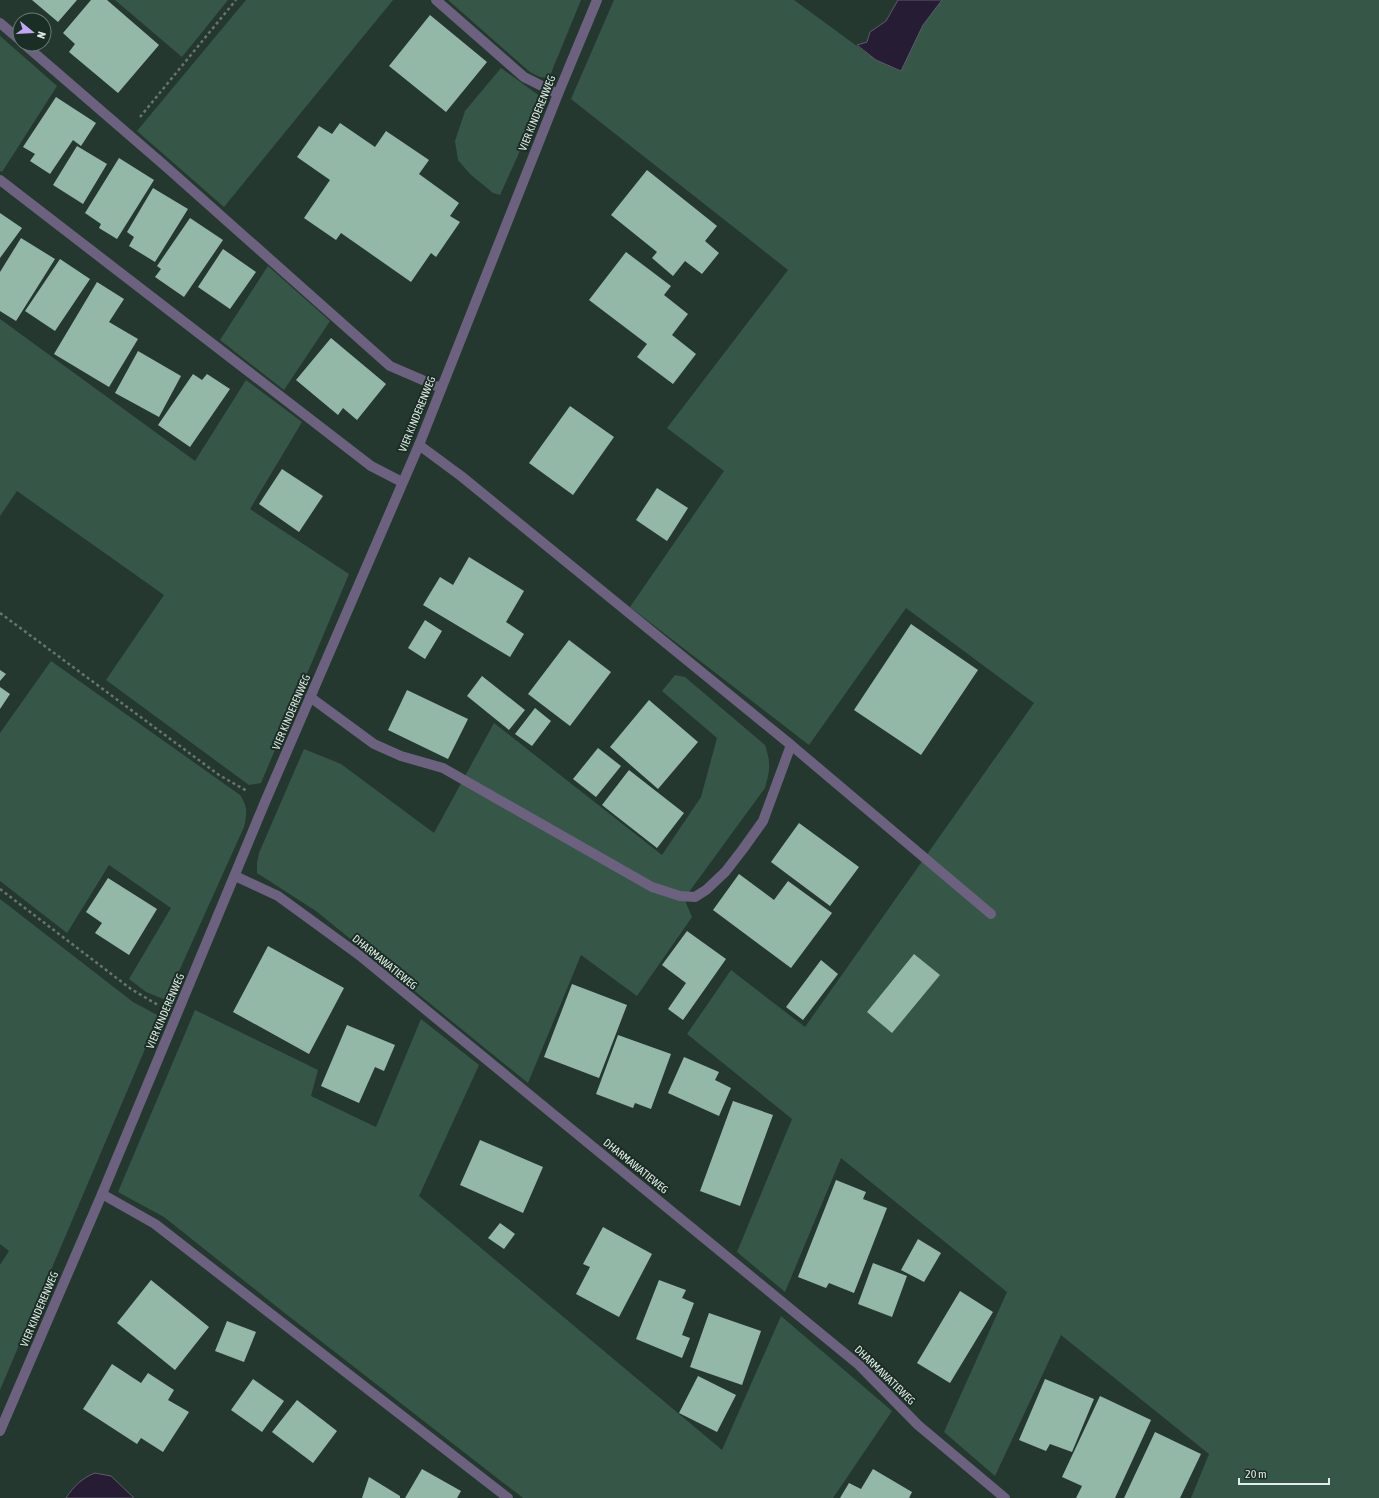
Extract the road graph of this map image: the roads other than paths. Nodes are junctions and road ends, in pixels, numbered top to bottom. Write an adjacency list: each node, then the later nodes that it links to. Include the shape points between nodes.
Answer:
1 (436, 0): 6 (street, via 524,77)
2 (597, 0): 6 (street, VIER KINDERENWEG)
3 (0, 23): 4 (street)
4 (12, 33)
5 (33, 52): 8 (street, via 390,366)
6 (558, 94): 8 (street, VIER KINDERENWEG)
7 (0, 180): 10 (street, via 371,466)
8 (441, 388): 9 (street, VIER KINDERENWEG)
9 (419, 446): 10 (street, VIER KINDERENWEG); 12 (street, via 461,476)
10 (402, 482): 11 (street, VIER KINDERENWEG)
11 (310, 697): 12 (street, via 374,744 401,756 443,768 652,887 680,896 695,897 706,890 726,871 743,849 763,821); 13 (street, VIER KINDERENWEG)
12 (791, 745): 14 (street)
13 (235, 876): 15 (street, VIER KINDERENWEG); 19 (street, DHARMAWATIEWEG, via 278,896 359,955 859,1365 918,1425)
14 (991, 914)
15 (102, 1194): 16 (street, VIER KINDERENWEG); 18 (street, via 155,1224)
16 (2, 1420): 17 (street, VIER KINDERENWEG)
17 (0, 1431)
18 (508, 1498)
19 (1005, 1498)

